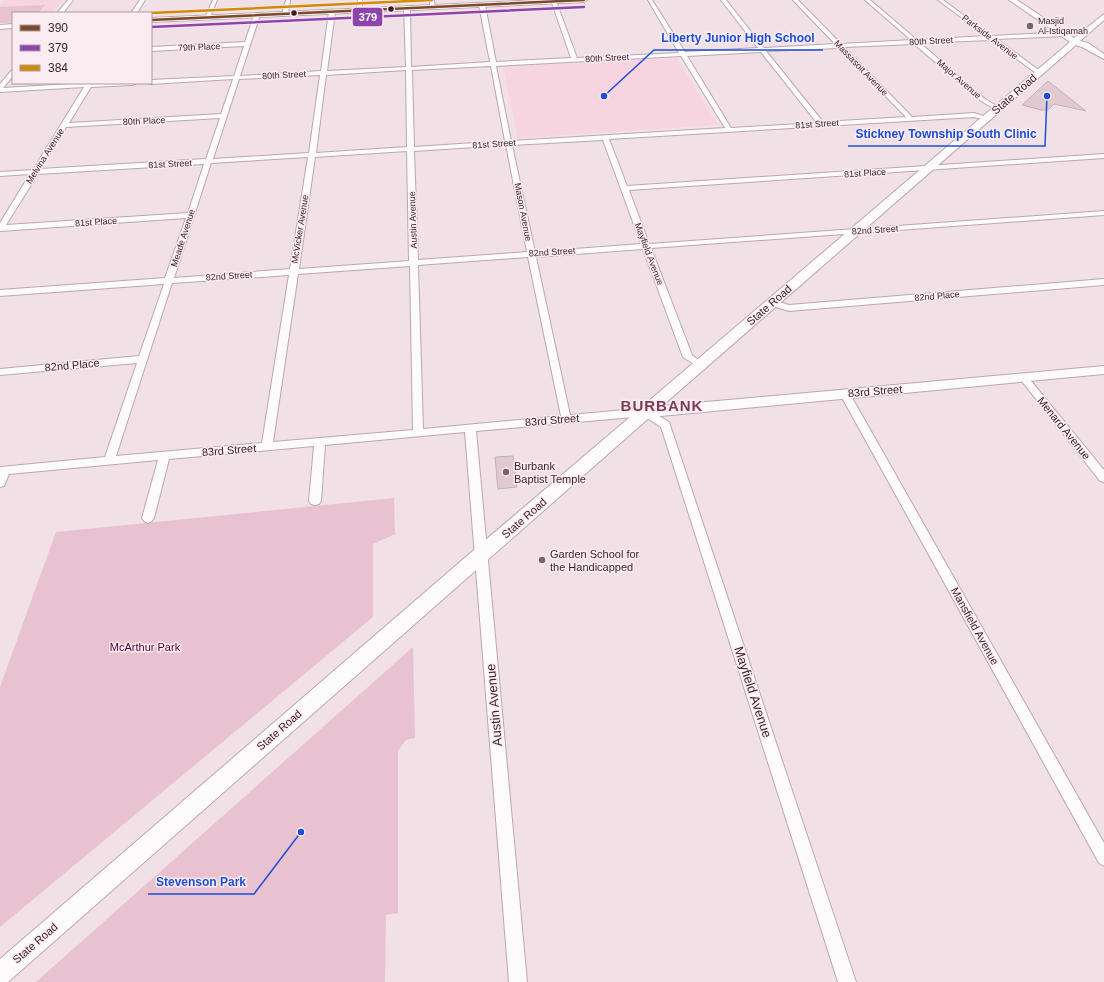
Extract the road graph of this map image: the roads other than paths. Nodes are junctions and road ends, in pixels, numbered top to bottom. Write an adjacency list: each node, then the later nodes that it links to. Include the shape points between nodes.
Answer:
1 (71, 0): 20 (street)
2 (143, 0): 21 (street)
3 (215, 0): 26 (street)
4 (288, 0): 23 (street)
5 (360, 0): 19 (street)
6 (578, 0): 7 (street); 14 (street)
7 (584, 0)
8 (650, 0): 38 (street)
9 (723, 0): 37 (street)
10 (795, 0): 35 (street, Massasoit Avenue)
11 (867, 0): 32 (street, Major Avenue)
12 (940, 0): 31 (street, Parkside Avenue)
13 (1012, 0): 30 (street)
14 (553, 1): 15 (street); 40 (street)
15 (506, 2): 17 (street)
16 (433, 3): 17 (street); 18 (street)
17 (482, 5): 41 (street, Mason Avenue)
18 (407, 8): 19 (street); 43 (street, Austin Avenue)
19 (359, 10): 22 (street)
20 (61, 12)
21 (135, 12)
22 (332, 12): 23 (street); 45 (street, McVicker Avenue)
23 (285, 14): 24 (street)
24 (257, 15): 26 (street); 34 (street, Meade Avenue)
25 (1104, 16): 33 (street, State Road)
26 (207, 17): 27 (street)
27 (152, 20)
28 (12, 26): 29 (street)
29 (0, 27)
30 (1064, 34): 31 (street, 80th Street); 33 (street)
31 (992, 38): 32 (street, 80th Street); 46 (street, Parkside Avenue)
32 (916, 42): 35 (street, 80th Street); 51 (street, Major Avenue, via 983,100)
33 (1075, 42): 39 (street); 42 (street, via 1078,47); 46 (street, State Road)
34 (247, 44): 36 (street, 79th Place); 47 (street, Meade Avenue)
35 (840, 46): 37 (street, 80th Street); 53 (street, Massasoit Avenue)
36 (152, 49)
37 (763, 50): 38 (street, 80th Street); 55 (street)
38 (683, 54): 40 (street, 80th Street); 57 (street)
39 (1104, 57)
40 (575, 60): 41 (street, 80th Street)
41 (493, 64): 43 (street, 80th Street); 59 (street, Mason Avenue)
42 (1104, 64)
43 (409, 68): 45 (street, 80th Street); 60 (street, Austin Avenue)
44 (12, 73): 50 (street)
45 (323, 73): 47 (street, 80th Street); 61 (street, McVicker Avenue)
46 (1039, 73): 51 (street, State Road)
47 (236, 78): 48 (street, 80th Street); 52 (street, Meade Avenue)
48 (152, 82)
49 (89, 84): 50 (street); 56 (street, Melvina Avenue)
50 (0, 89)
51 (998, 109): 54 (street, State Road)
52 (223, 116): 56 (street, 80th Place); 63 (street, Meade Avenue)
53 (910, 118): 54 (street, 81st Street, via 974,115); 55 (street, 81st Street)
54 (987, 118): 64 (street, State Road)
55 (821, 124): 57 (street, 81st Street)
56 (65, 125): 65 (street, Melvina Avenue)
57 (729, 130): 58 (street, 81st Street)
58 (605, 137): 59 (street, 81st Street); 67 (street, Mayfield Avenue)
59 (509, 143): 60 (street, 81st Street); 73 (street, Mason Avenue)
60 (411, 149): 61 (street, 81st Street); 74 (street, Austin Avenue)
61 (312, 155): 63 (street, 81st Street); 75 (street, McVicker Avenue)
62 (1104, 156): 64 (street, 81st Place)
63 (208, 162): 65 (street, 81st Street); 69 (street, Meade Avenue)
64 (928, 168): 67 (street, 81st Place); 71 (street, State Road)
65 (35, 172): 66 (street, 81st Street); 70 (street, Melvina Avenue)
66 (0, 174)
67 (625, 188): 72 (street, Mayfield Avenue)
68 (1104, 213): 71 (street, 82nd Street)
69 (191, 215): 70 (street, 81st Place); 76 (street, Meade Avenue)
70 (0, 229)
71 (854, 232): 72 (street, 82nd Street); 79 (street, State Road)
72 (647, 246): 73 (street, 82nd Street); 81 (street, Mayfield Avenue, via 688,357)
73 (531, 254): 74 (street, 82nd Street); 87 (street, Mason Avenue)
74 (414, 262): 75 (street, 82nd Street); 89 (street, Austin Avenue)
75 (293, 271): 76 (street, 82nd Street); 91 (street, McVicker Avenue)
76 (169, 280): 78 (street, 82nd Street); 80 (street, Meade Avenue)
77 (1104, 282): 79 (street, 82nd Place, via 789,308)
78 (0, 293)
79 (772, 303): 81 (street, State Road)
80 (143, 359): 83 (street, 82nd Place); 93 (street, Meade Avenue)
81 (700, 365): 86 (street, State Road)
82 (1104, 370): 84 (street, 83rd Street)
83 (0, 372)
84 (1024, 378): 85 (street, 83rd Street); 95 (street, Menard Avenue)
85 (845, 394): 86 (street, 83rd Street); 100 (street, Mansfield Avenue)
86 (646, 412): 87 (street, 83rd Street); 99 (street, State Road); 103 (street, Mayfield Avenue, via 665,425)
87 (566, 418): 88 (street, 83rd Street)
88 (470, 427): 89 (street, 83rd Street); 99 (street, Austin Avenue)
89 (418, 432): 90 (street, 83rd Street)
90 (320, 442): 91 (street, 83rd Street); 97 (street)
91 (267, 446): 92 (street, 83rd Street)
92 (165, 456): 93 (street, 83rd Street); 98 (street)
93 (109, 461): 94 (street, 83rd Street)
94 (3, 471): 96 (street)
95 (1104, 478)
96 (0, 483)
97 (315, 501)
98 (148, 518)
99 (481, 554): 101 (street, State Road); 102 (street, Austin Avenue)
100 (1104, 858)
101 (0, 974)
102 (518, 982)
103 (847, 982)

